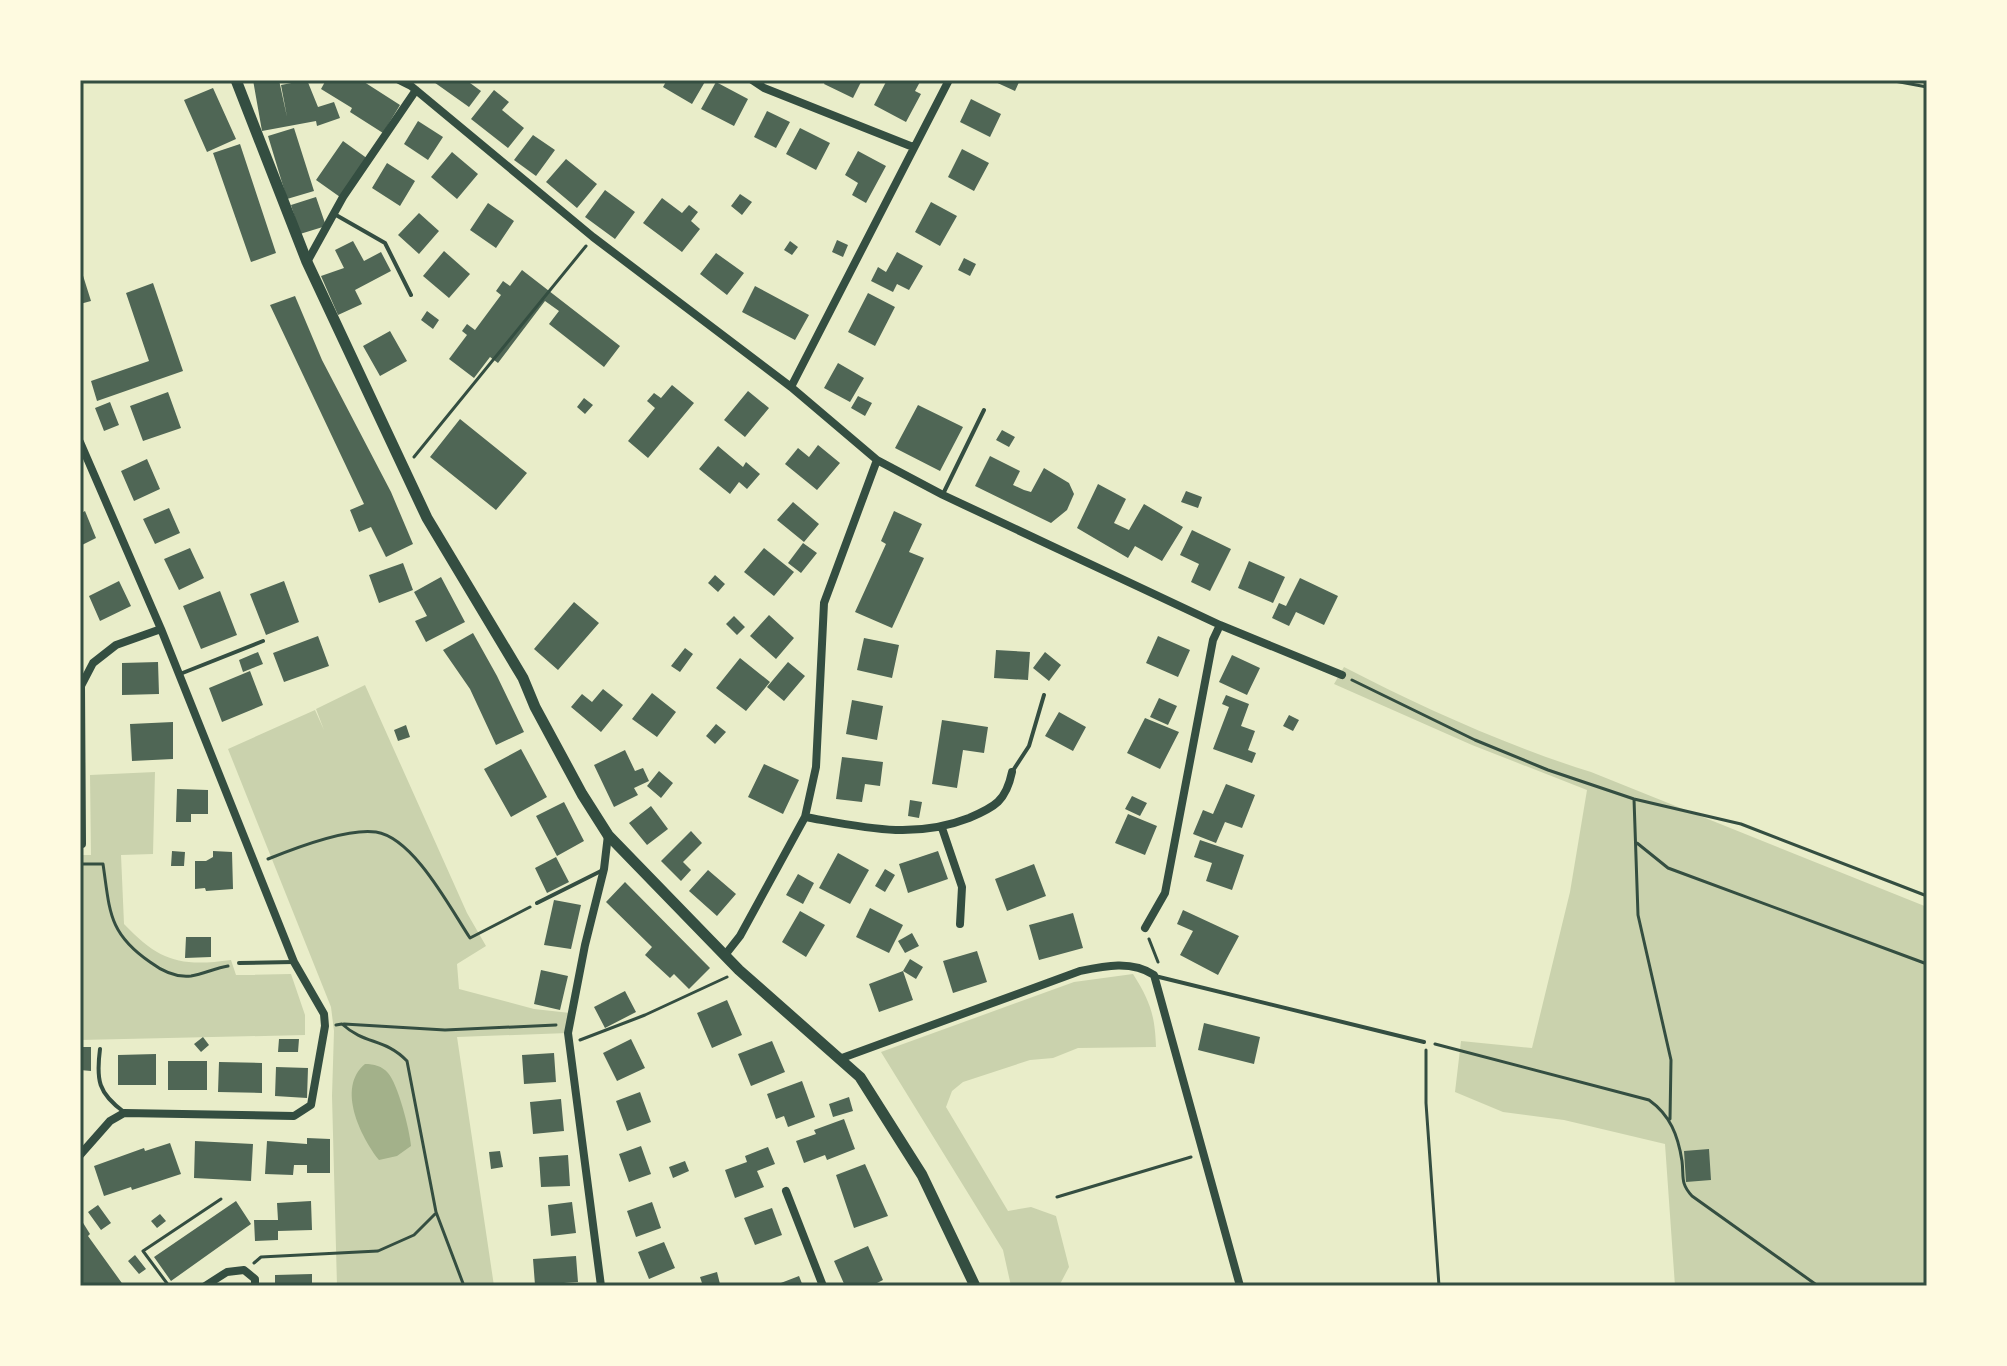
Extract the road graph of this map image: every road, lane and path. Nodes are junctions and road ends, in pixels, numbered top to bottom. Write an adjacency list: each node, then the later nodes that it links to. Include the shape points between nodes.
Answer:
1 (236, 80): 11 (street)
2 (399, 80): 7 (street)
3 (752, 80): 8 (street)
4 (949, 80): 8 (street)
5 (1889, 80): 6 (path)
6 (1927, 87)
7 (416, 90): 9 (street); 10 (street)
8 (913, 147): 13 (street)
9 (334, 214): 11 (street); 12 (lane, via 385,243)
10 (593, 237): 13 (street); 17 (path)
11 (307, 262): 17 (street)
12 (411, 295)
13 (791, 387): 16 (street)
14 (984, 410): 18 (lane)
15 (80, 442): 20 (street)
16 (877, 460): 18 (street); 27 (street, via 824,603 816,767)
17 (404, 470): 29 (street)
18 (943, 495): 19 (street)
19 (1220, 625): 23 (street); 38 (street, via 1165,893)
20 (161, 629): 22 (street); 31 (street, via 116,645 93,663 81,686)
21 (263, 641): 22 (lane)
22 (179, 675): 33 (street)
23 (1342, 675): 26 (path, via 1475,740)
24 (1044, 695): 25 (lane, via 1029,746)
25 (1012, 772): 28 (street, via 999,802)
26 (1634, 799): 30 (path); 35 (path, via 1741,824)
27 (805, 817): 28 (street, via 885,831); 39 (street)
28 (942, 828): 37 (street, via 962,887)
29 (608, 835): 34 (street); 39 (street)
30 (1635, 842): 42 (path, via 1668,868); 53 (path, via 1638,915 1671,1060)
31 (82, 844)
32 (80, 864): 41 (path, via 103,864 118,932 158,968 173,976 190,976)
33 (255, 864): 36 (path, via 309,843 376,832 396,840 415,857 470,938); 40 (street)
34 (604, 869): 36 (lane); 46 (street)
35 (1927, 896)
36 (537, 903)
37 (960, 924)
38 (1145, 928): 44 (path, via 1159,963)
39 (725, 955): 43 (street)
40 (294, 962): 41 (lane); 47 (street, via 324,1014)
41 (239, 963)
42 (1927, 964)
43 (739, 970): 49 (path); 51 (street)
44 (1154, 975): 48 (lane); 51 (street, via 1131,966 1080,971); 54 (street)
45 (342, 1024): 46 (path, via 445,1030); 47 (path); 59 (path, via 355,1036 394,1047 407,1061)
46 (568, 1024): 49 (street)
47 (325, 1026): 52 (street, via 311,1105 294,1116)
48 (1424, 1042): 53 (path, via 1636,1095); 69 (path)
49 (569, 1045): 65 (street)
50 (100, 1049): 52 (lane, via 101,1087)
51 (842, 1058): 67 (street, via 860,1077 922,1175)
52 (124, 1113): 55 (street)
53 (1670, 1119): 70 (path, via 1684,1187)
54 (1202, 1154): 57 (path); 68 (street)
55 (80, 1155)
56 (786, 1191): 66 (street)
57 (1057, 1197)
58 (221, 1199): 61 (path, via 143,1251)
59 (436, 1212): 60 (path, via 414,1235 378,1251 261,1257); 64 (path)
60 (244, 1270): 62 (street, via 227,1272); 63 (street)
61 (169, 1286)
62 (205, 1286)
63 (255, 1286)
64 (464, 1286)
65 (601, 1286)
66 (823, 1286)
67 (975, 1286)
68 (1240, 1286)
69 (1439, 1286)
70 (1818, 1286)

